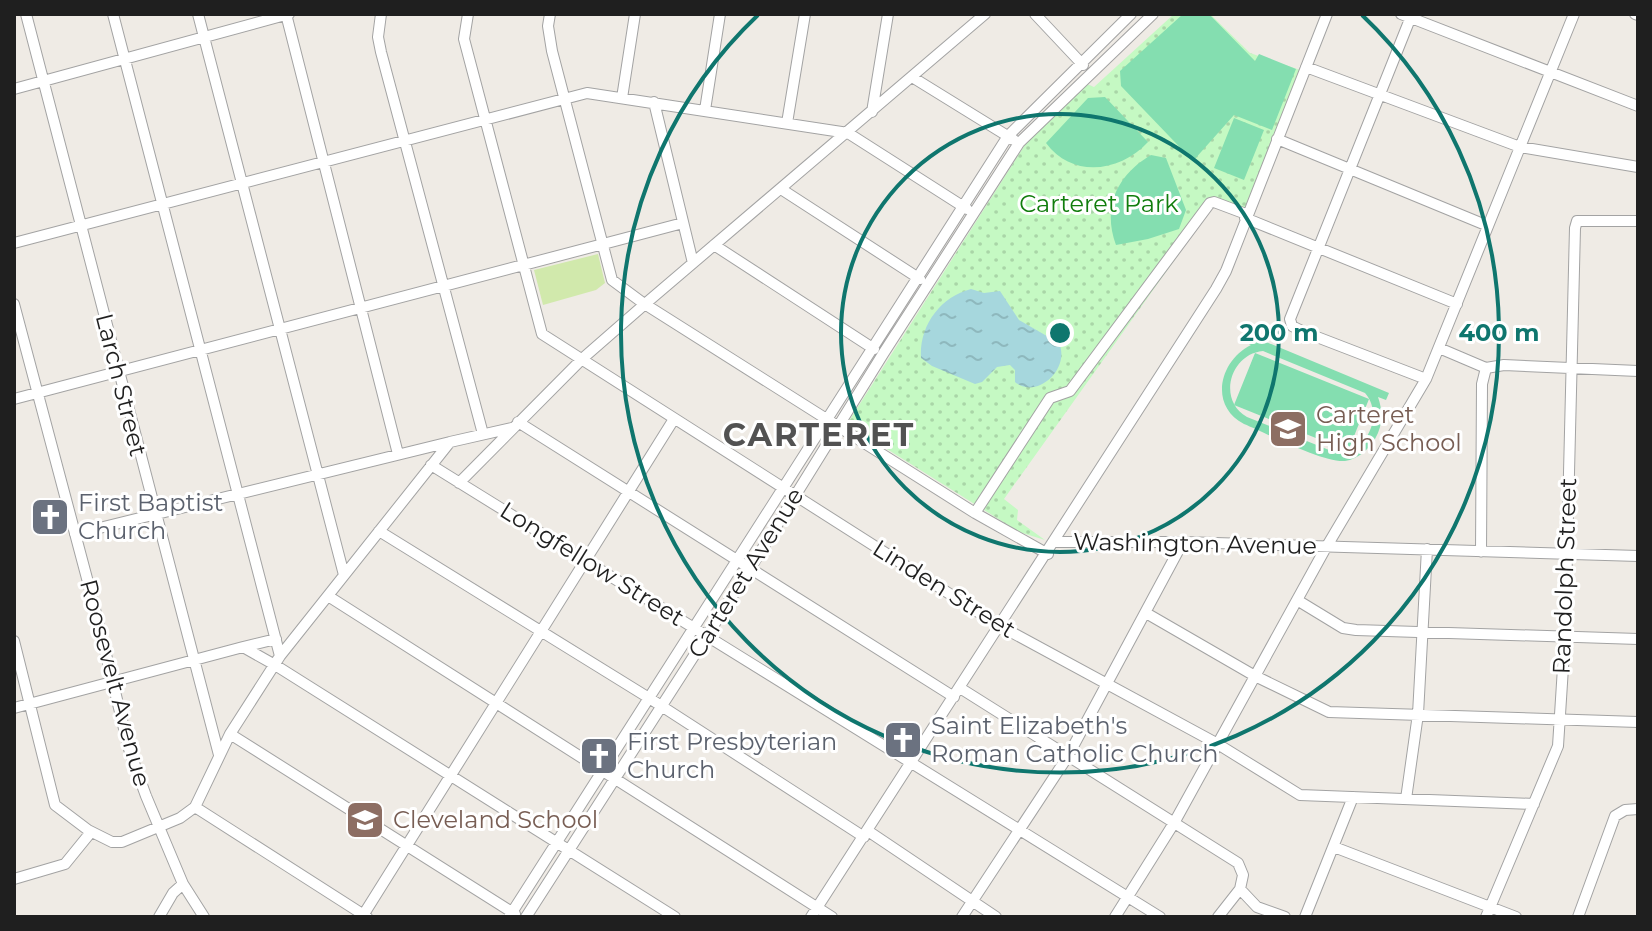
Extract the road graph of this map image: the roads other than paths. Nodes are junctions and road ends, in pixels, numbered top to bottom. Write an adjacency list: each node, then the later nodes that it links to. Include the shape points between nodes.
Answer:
1 (26, 14): 27 (street, Larch Street)
2 (113, 14): 21 (street)
3 (198, 14): 20 (street)
4 (381, 14): 41 (street, via 378,37)
5 (468, 14): 36 (street, Linden Street, via 464,39)
6 (550, 14): 31 (street)
7 (635, 14): 30 (street)
8 (720, 14): 34 (street)
9 (805, 14): 37 (street)
10 (888, 14): 35 (street)
11 (985, 14): 19 (street)
12 (1035, 14): 22 (street)
13 (1131, 14): 22 (street, Carteret Avenue)
14 (1327, 14): 23 (street)
15 (1574, 14): 24 (street)
16 (287, 15): 20 (street); 44 (street)
17 (1151, 15): 25 (street, Carteret Avenue)
18 (1408, 15): 24 (street); 29 (street)
19 (973, 20): 26 (street)
20 (204, 38): 21 (street); 47 (street)
21 (124, 60): 27 (street); 49 (street)
22 (1080, 62): 25 (street); 39 (street, Carteret Avenue)
23 (1306, 67): 29 (street); 40 (street)
24 (1550, 72): 33 (street); 43 (street)
25 (1091, 73): 42 (street, Carteret Avenue)
26 (912, 77): 35 (street); 39 (street)
27 (43, 81): 28 (street); 55 (street, Larch Street)
28 (14, 89)
29 (1380, 94): 43 (street); 46 (street)
30 (622, 98): 31 (street, via 587,93); 32 (street)
31 (564, 100): 36 (street); 58 (street)
32 (654, 102): 34 (street); 54 (street)
33 (1638, 106)
34 (705, 110): 37 (street)
35 (872, 112): 38 (street)
36 (485, 120): 41 (street); 62 (street, Linden Street)
37 (787, 123): 38 (street)
38 (848, 133): 48 (street); 50 (street)
39 (1008, 136): 42 (street); 50 (street, Carteret Avenue)
40 (1277, 139): 46 (street); 52 (street)
41 (404, 141): 44 (street); 65 (street)
42 (1019, 143): 51 (street, Carteret Avenue)
43 (1520, 147): 45 (street); 56 (street)
44 (324, 161): 47 (street); 69 (street)
45 (1638, 167)
46 (1350, 169): 56 (street); 60 (street)
47 (242, 183): 49 (street); 70 (street)
48 (781, 189): 59 (street); 63 (street)
49 (162, 204): 55 (street); 73 (street)
50 (962, 206): 51 (street); 63 (street, Carteret Avenue)
51 (974, 214): 64 (street, Carteret Avenue)
52 (1246, 216): 60 (street); 97 (street, via 1209,204 1070,391 1050,398); 101 (street, via 1216,289)
53 (1638, 221): 77 (street, Randolph Street, via 1577,221)
54 (683, 223): 58 (street); 61 (street)
55 (80, 226): 57 (street); 78 (street, Larch Street)
56 (1488, 226): 68 (street)
57 (14, 243)
58 (602, 244): 62 (street); 67 (street, via 612,280)
59 (714, 245): 61 (street); 71 (street)
60 (1318, 248): 68 (street); 80 (street, via 1290,319 1292,326)
61 (693, 263): 67 (street)
62 (523, 264): 65 (street); 75 (street, Linden Street, via 541,333)
63 (916, 277): 64 (street); 71 (street, Carteret Avenue)
64 (928, 285): 74 (street, Carteret Avenue)
65 (443, 286): 69 (street); 87 (street)
66 (14, 304): 81 (street, Roosevelt Avenue)
67 (645, 304): 75 (street); 83 (street)
68 (1457, 304): 72 (street)
69 (359, 307): 70 (street); 89 (street)
70 (280, 328): 73 (street); 91 (street)
71 (872, 347): 74 (street); 83 (street, Carteret Avenue)
72 (1439, 348): 76 (street); 80 (street)
73 (199, 349): 78 (street); 95 (street)
74 (883, 354): 86 (street, Carteret Avenue)
75 (582, 359): 84 (street, Linden Street); 85 (street)
76 (1486, 368): 77 (street); 105 (street)
77 (1571, 368): 79 (street); 107 (street, Randolph Street)
78 (118, 371): 81 (street); 98 (street, Larch Street)
79 (1638, 371)
80 (1426, 379): 103 (street)
81 (37, 393): 82 (street); 100 (street, Roosevelt Avenue)
82 (14, 399)
83 (829, 418): 86 (street); 93 (street, Carteret Avenue)
84 (674, 419): 93 (street, Linden Street); 94 (street)
85 (515, 425): 87 (street); 92 (street); 94 (street)
86 (839, 425): 96 (street, Carteret Avenue); 97 (street)
87 (483, 434): 88 (street)
88 (450, 442): 89 (street); 90 (street)
89 (398, 454): 91 (street)
90 (431, 465): 92 (street, Longfellow Street); 99 (street)
91 (318, 474): 95 (street); 112 (street)
92 (459, 483): 110 (street, Longfellow Street)
93 (783, 488): 96 (street, Linden Street); 109 (street, Carteret Avenue)
94 (629, 492): 109 (street); 110 (street)
95 (236, 494): 98 (street); 122 (street)
96 (795, 496): 111 (street, Carteret Avenue); 116 (street, Linden Street)
97 (975, 513): 106 (street)
98 (154, 514): 100 (street); 127 (street, Larch Street)
99 (379, 531): 112 (street); 118 (street)
100 (75, 534): 129 (street, Roosevelt Avenue)
101 (1055, 542): 102 (street, Washington Avenue); 106 (street, Washington Avenue)
102 (1183, 542): 103 (street, Washington Avenue); 115 (street)
103 (1326, 546): 104 (street, Washington Avenue); 114 (street)
104 (1427, 549): 105 (street, Washington Avenue); 119 (street)
105 (1481, 552): 107 (street, Washington Avenue)
106 (1048, 554): 116 (street, Washington Avenue)
107 (1566, 554): 108 (street, Washington Avenue); 121 (street, Randolph Street)
108 (1638, 556)
109 (739, 559): 111 (street); 117 (street, Carteret Avenue)
110 (586, 561): 117 (street, Longfellow Street); 118 (street)
111 (751, 567): 120 (street, Carteret Avenue); 131 (street)
112 (344, 575): 113 (street)
113 (328, 596): 126 (street); 133 (street)
114 (1297, 600): 119 (street, via 1343,628); 128 (street)
115 (1146, 613): 128 (street); 130 (street)
116 (1000, 626): 130 (street, Linden Street); 131 (street, Washington Avenue)
117 (694, 628): 120 (street, Longfellow Street); 132 (street, Carteret Avenue)
118 (541, 632): 132 (street); 133 (street)
119 (1422, 632): 121 (street); 137 (street)
120 (706, 635): 135 (street, Carteret Avenue); 144 (street, Longfellow Street)
121 (1565, 636): 123 (street); 138 (street, Randolph Street)
122 (276, 639): 125 (street); 126 (street)
123 (1638, 639)
124 (14, 641): 134 (street)
125 (243, 647): 126 (street); 127 (street)
126 (278, 660): 140 (street); 146 (street)
127 (193, 661): 129 (street); 142 (street, Larch Street)
128 (1255, 676): 137 (street, via 1329,712); 141 (street)
129 (113, 683): 134 (street); 154 (street, Roosevelt Avenue, via 137,775)
130 (1107, 684): 141 (street, Linden Street); 143 (street)
131 (957, 692): 143 (street); 144 (street, Washington Avenue)
132 (649, 698): 135 (street); 145 (street, Carteret Avenue)
133 (496, 703): 145 (street); 146 (street)
134 (30, 705): 136 (street); 156 (street, via 55,805)
135 (662, 706): 147 (street, Carteret Avenue); 157 (street)
136 (14, 708)
137 (1418, 714): 138 (street); 149 (street)
138 (1560, 718): 139 (street); 150 (street, Randolph Street, via 1558,746)
139 (1638, 722)
140 (230, 734): 142 (street); 159 (street)
141 (1217, 745): 148 (street, Linden Street, via 1300,795); 153 (street)
142 (219, 755): 151 (street)
143 (1068, 756): 153 (street); 155 (street)
144 (912, 762): 155 (street, Longfellow Street); 157 (street, Washington Avenue)
145 (603, 771): 147 (street); 158 (street, Carteret Avenue)
146 (450, 776): 158 (street); 159 (street)
147 (615, 778): 161 (street, Carteret Avenue); 167 (street)
148 (1353, 797): 149 (street, Linden Street); 160 (street)
149 (1406, 799): 150 (street, Linden Street)
150 (1534, 804): 168 (street, Randolph Street)
151 (195, 807): 154 (street); 169 (street)
152 (1638, 809): 183 (street, via 1615,816)
153 (1174, 823): 164 (street, via 1238,863 1243,875); 165 (street)
154 (160, 826): 156 (street, via 122,842); 163 (street, Roosevelt Avenue)
155 (1020, 829): 165 (street, Longfellow Street); 166 (street)
156 (91, 832): 162 (street, via 65,864)
157 (866, 834): 166 (street); 167 (street, Washington Avenue)
158 (557, 843): 161 (street); 170 (street, Carteret Avenue)
159 (406, 846): 169 (street); 170 (street)
160 (1334, 847): 168 (street); 181 (street)
161 (568, 850): 170 (street, Carteret Avenue); 173 (street)
162 (14, 879)
163 (183, 884): 171 (street); 172 (street, Roosevelt Avenue)
164 (1240, 889): 179 (street); 180 (street, via 1257,907)
165 (1129, 897): 177 (street); 178 (street, Longfellow Street)
166 (972, 902): 175 (street); 176 (street)
167 (814, 912): 174 (street)
168 (1488, 912): 182 (street)
169 (364, 916)
170 (517, 916)
171 (159, 917)
172 (204, 917)
173 (675, 917)
174 (832, 917)
175 (962, 917)
176 (996, 917)
177 (1115, 917)
178 (1160, 917)
179 (1218, 917)
180 (1285, 917)
181 (1305, 917)
182 (1516, 917)
183 (1578, 917)

